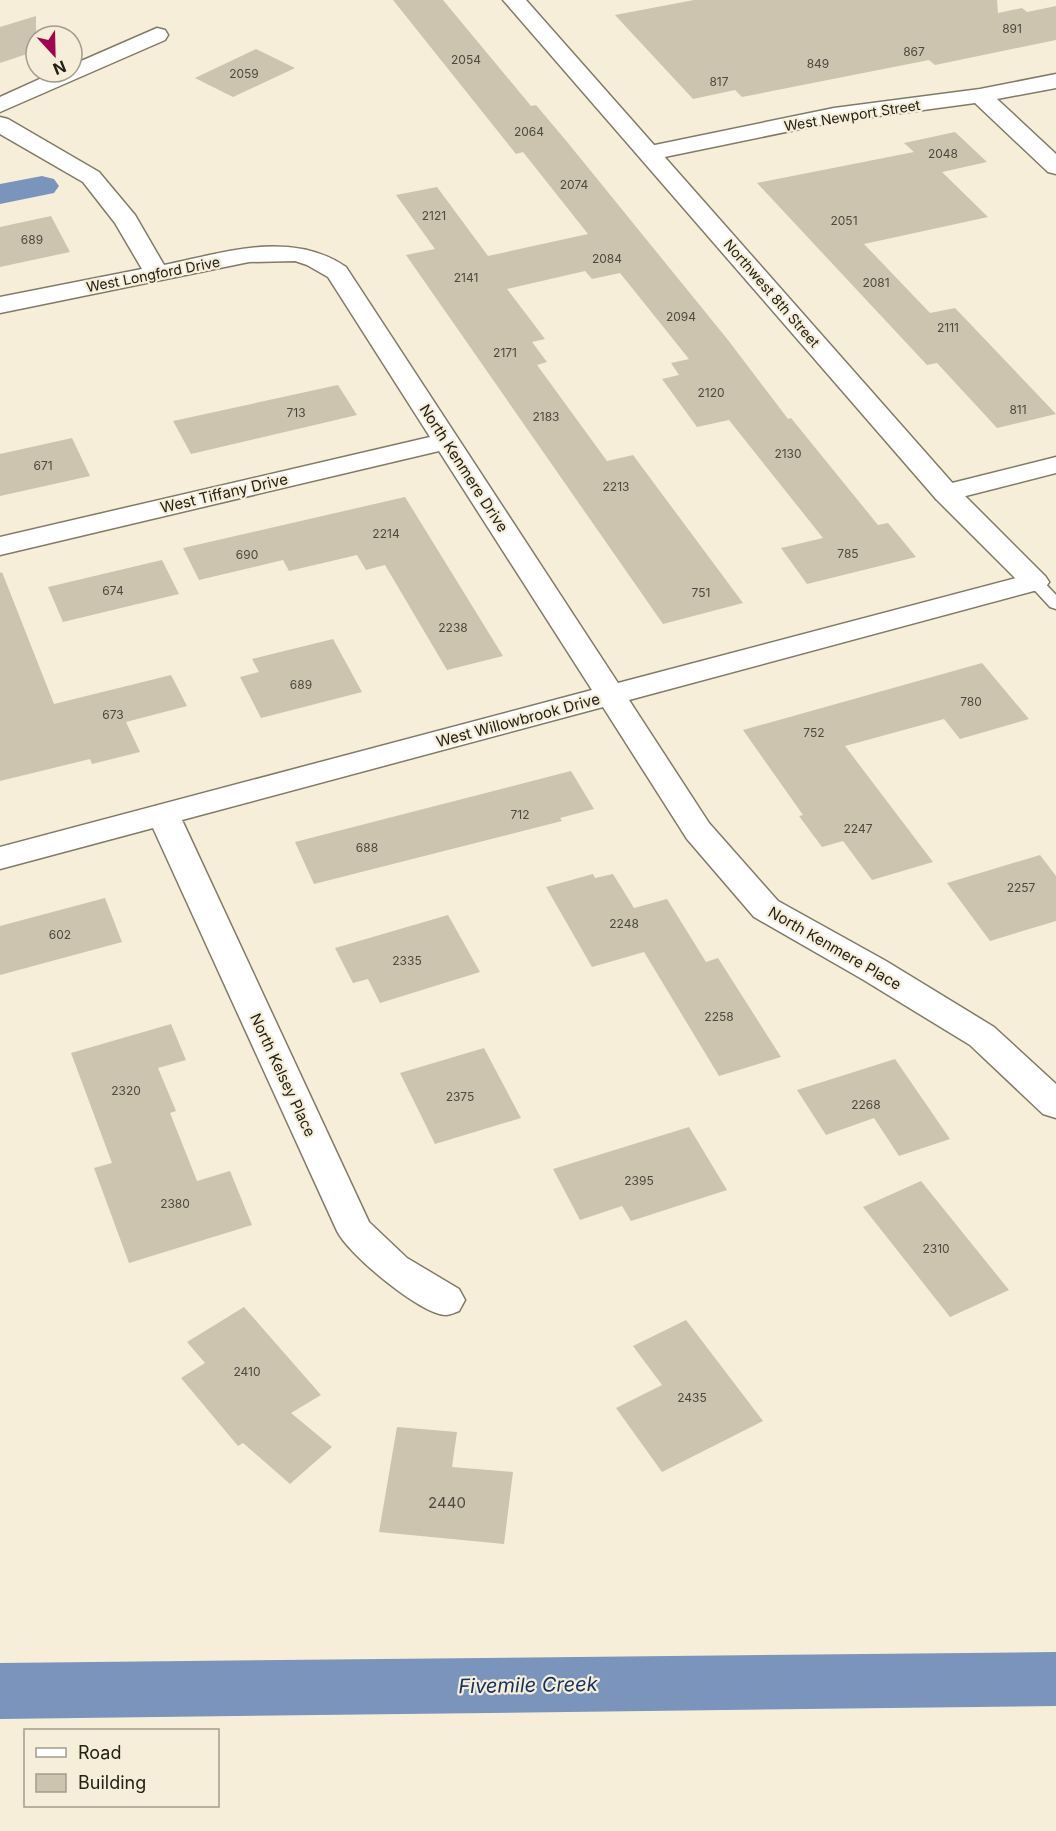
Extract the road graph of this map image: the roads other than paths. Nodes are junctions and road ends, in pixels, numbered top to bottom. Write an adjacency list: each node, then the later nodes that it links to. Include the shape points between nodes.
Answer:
1 (518, 1): 7 (street, Northwest 8th Street)
2 (157, 35): 5 (street)
3 (1056, 81): 4 (street, West Newport Street)
4 (980, 96): 7 (street, West Newport Street, via 834,115); 8 (street)
5 (0, 105)
6 (0, 124): 10 (street, via 91,177 126,220)
7 (650, 153): 14 (street, Northwest 8th Street)
8 (1056, 167)
9 (306, 253): 10 (street, West Longford Drive, via 249,255); 12 (street, North Kenmere Drive, via 337,272)
10 (157, 273): 11 (street, West Longford Drive)
11 (0, 305)
12 (447, 441): 15 (street, West Tiffany Drive); 18 (street, North Kenmere Drive)
13 (1056, 465): 14 (street)
14 (946, 493): 16 (street, Northwest 8th Street)
15 (0, 546)
16 (1035, 582): 17 (lane); 18 (street, West Willowbrook Drive)
17 (1056, 604)
18 (609, 696): 19 (street, West Willowbrook Drive); 21 (street, North Kenmere Place, via 698,831 766,909 982,1036)
19 (163, 814): 20 (street, West Willowbrook Drive); 22 (street, North Kelsey Place, via 355,1231 394,1269)
20 (0, 858)
21 (1056, 1105)
22 (446, 1300)

